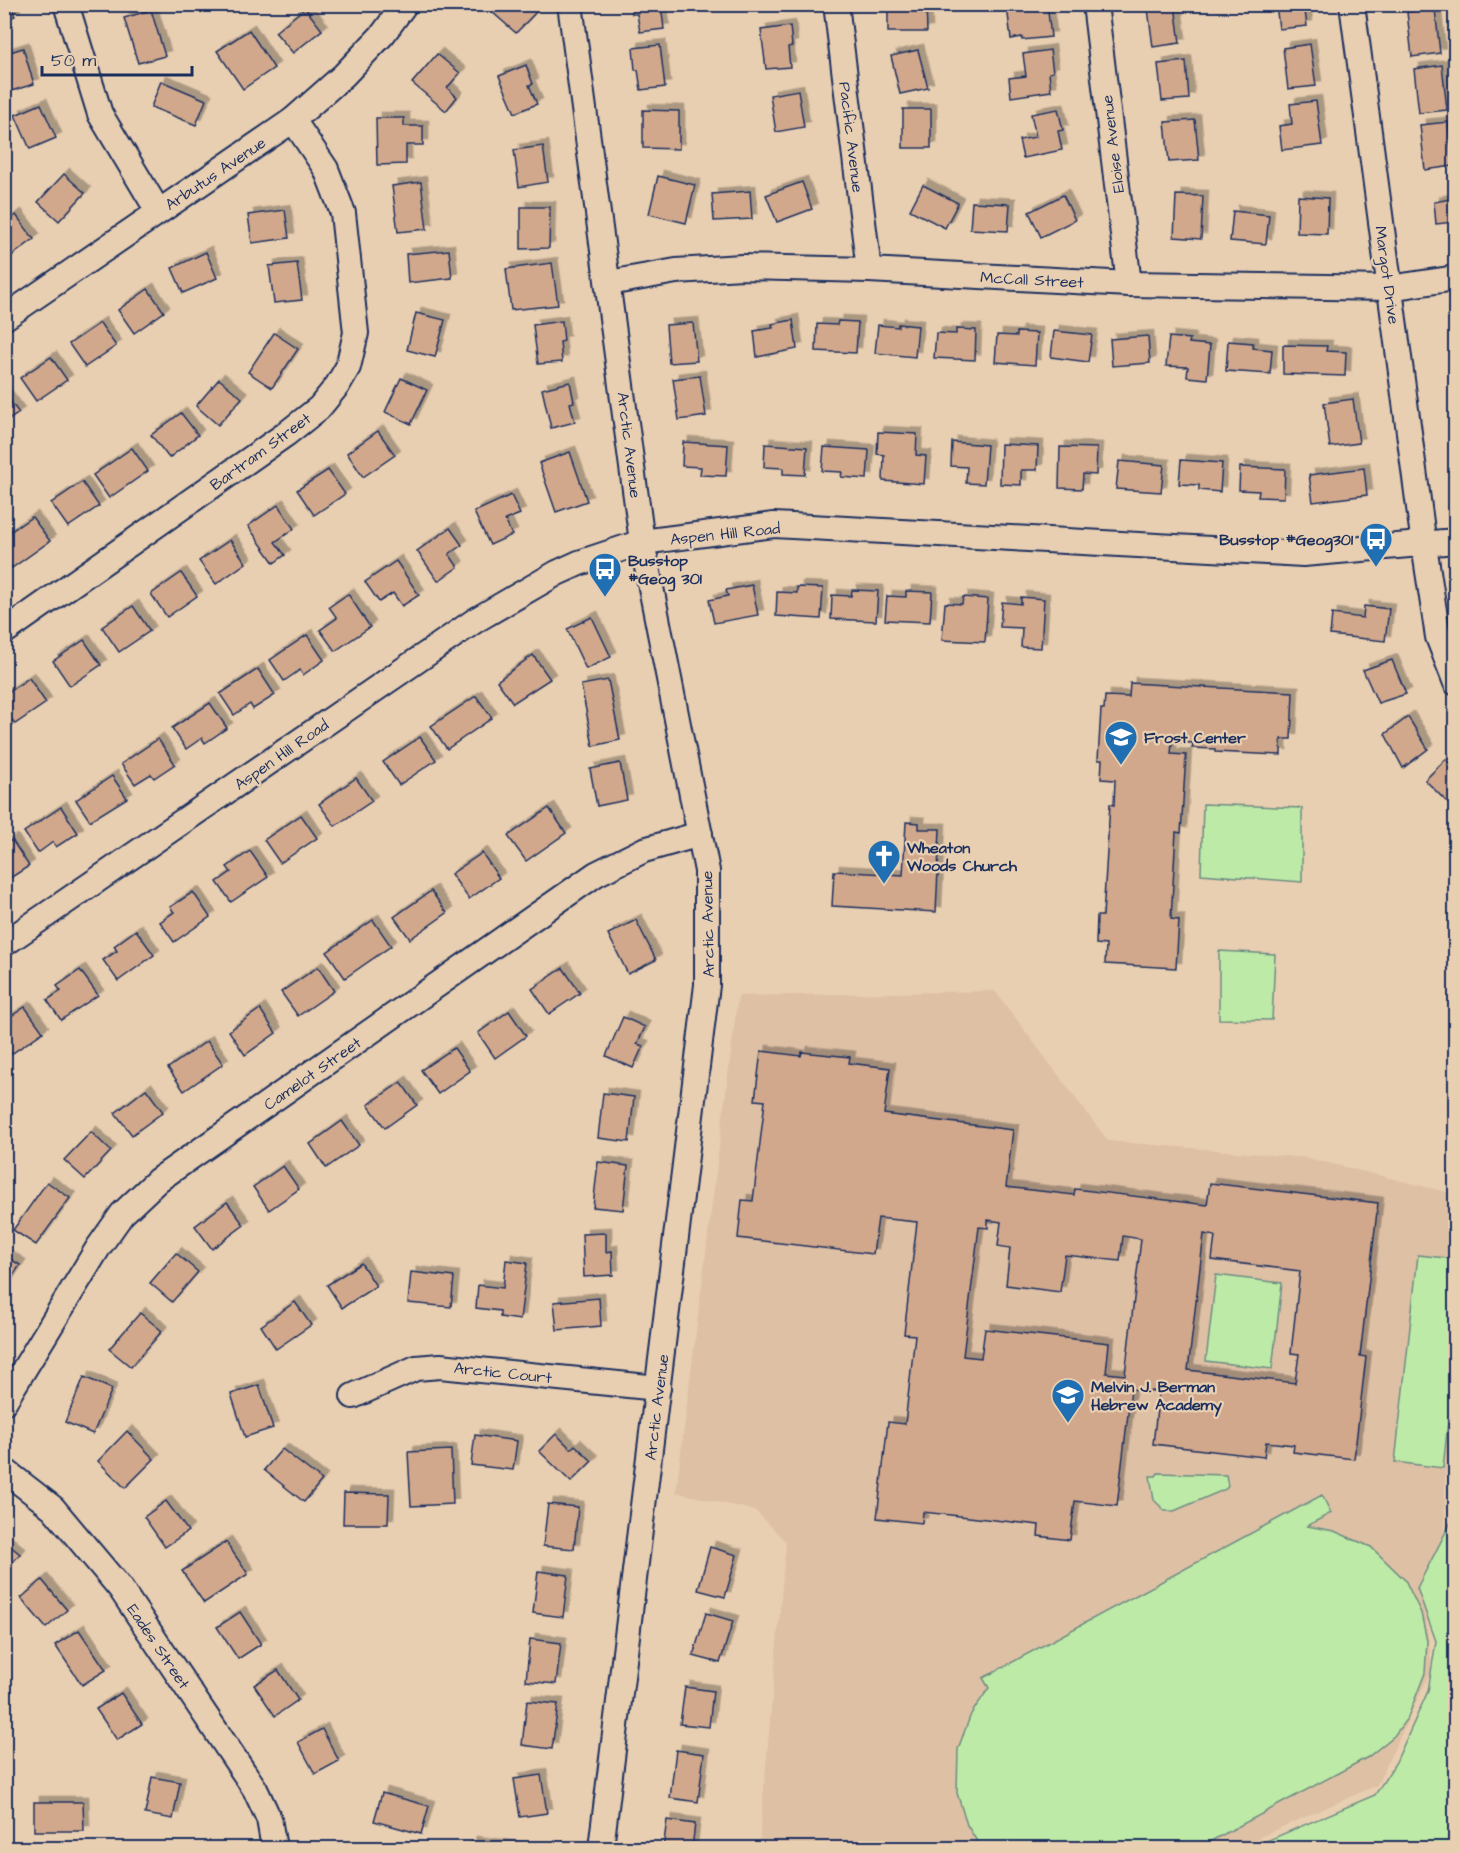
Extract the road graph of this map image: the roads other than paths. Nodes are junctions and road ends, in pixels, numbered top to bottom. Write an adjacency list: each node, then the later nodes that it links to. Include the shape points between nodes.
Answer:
1 (66, 4): 8 (street, via 100,114)
2 (405, 4): 7 (street, Arbutus Avenue, via 344,75)
3 (570, 4): 11 (street, Arctic Avenue)
4 (836, 4): 9 (street, Pacific Avenue)
5 (1095, 4): 12 (street, Eloise Avenue)
6 (1352, 4): 13 (street, Margot Drive)
7 (293, 120): 8 (street, Arbutus Avenue); 18 (street, Bartram Street, via 326,169 343,213 356,333 348,367 319,408 286,434)
8 (158, 211): 14 (street, Arbutus Avenue)
9 (869, 270): 11 (street, McCall Street, via 742,267 676,271); 12 (street, McCall Street)
10 (1455, 278): 13 (street, McCall Street)
11 (609, 283): 15 (street, Arctic Avenue)
12 (1130, 284): 13 (street, McCall Street)
13 (1389, 288): 17 (street, Margot Drive)
14 (4, 318)
15 (642, 542): 17 (street, Aspen Hill Road, via 774,525 1303,554); 20 (street, Arctic Avenue); 21 (street, Aspen Hill Road, via 556,573 476,620)
16 (1455, 542): 17 (street, Aspen Hill Road)
17 (1424, 545): 19 (street, Margot Drive, via 1438,637)
18 (4, 632)
19 (1455, 683)
20 (700, 834): 22 (street, Arctic Avenue, via 707,871 707,985); 24 (street, Camelot Street, via 644,850 596,874 158,1180 122,1214 98,1248)
21 (4, 944)
22 (658, 1388): 23 (street, Arctic Court, via 440,1366 416,1368); 27 (street, Arctic Avenue)
23 (353, 1396)
24 (4, 1402)
25 (4, 1470): 26 (street, Eades Street, via 53,1508 120,1588 255,1789 269,1819)
26 (274, 1848)
27 (601, 1848)

